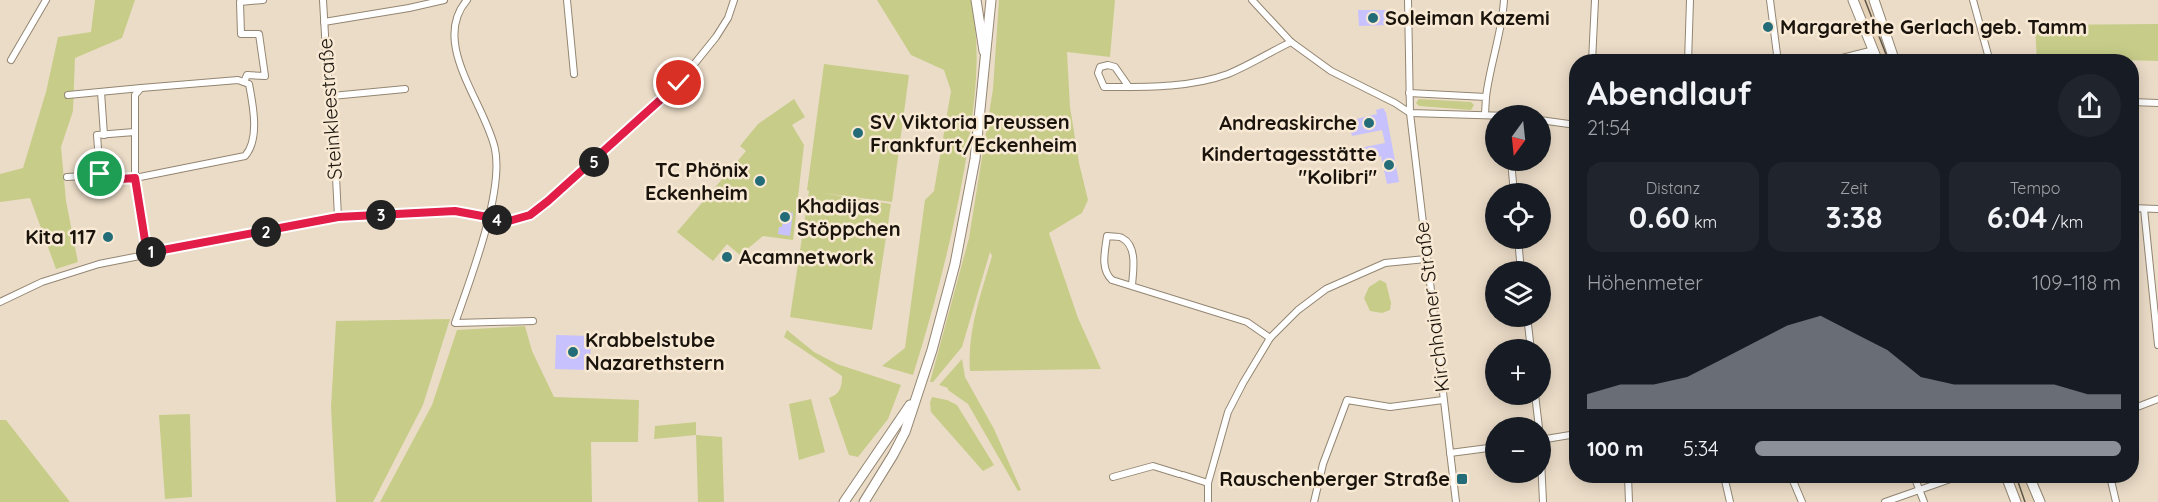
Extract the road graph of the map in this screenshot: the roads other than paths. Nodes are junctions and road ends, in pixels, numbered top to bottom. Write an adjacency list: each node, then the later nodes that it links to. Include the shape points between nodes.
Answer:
1 (46, 0): 29 (street)
2 (263, 0): 32 (street, via 240,2 242,34 259,34 265,76 247,75)
3 (323, 0): 19 (street, Steinkleestraße)
4 (444, 0): 19 (street)
5 (467, 0): 57 (street, via 457,12 454,43 495,151 493,204)
6 (567, 0): 31 (street)
7 (734, 0): 57 (street, via 728,18 691,70 584,170 530,215 509,221)
8 (976, 0): 30 (main road)
9 (992, 0): 30 (main road)
10 (1252, 0): 20 (street)
11 (1408, 0): 37 (street, Kirchhainer Straße)
12 (1504, 0): 40 (street, via 1503,25)
13 (1595, 0): 22 (street)
14 (1690, 0): 23 (street)
15 (1770, 0): 24 (street)
16 (1853, 0): 21 (main road)
17 (1874, 0): 27 (main road)
18 (1973, 0): 28 (street)
19 (324, 22): 39 (street, Steinkleestraße)
20 (1291, 42): 33 (street, via 1227,74 1172,85); 44 (street, via 1331,71)
21 (1874, 50): 25 (street); 26 (main road)
22 (1592, 54)
23 (1688, 54)
24 (1777, 54)
25 (1858, 54)
26 (1875, 54)
27 (1892, 54)
28 (1988, 54)
29 (11, 60)
30 (986, 61): 65 (main road, via 975,159 960,241)
31 (574, 74)
32 (243, 82): 34 (street); 52 (street, via 249,84 251,93 254,137 245,156)
33 (1129, 87): 33 (street, via 1115,67 1100,67 1102,86)
34 (141, 88): 36 (street); 48 (street, via 135,95)
35 (405, 89): 39 (street)
36 (101, 92): 38 (street); 49 (street)
37 (1409, 93): 40 (street); 44 (street, Kirchhainer Straße)
38 (68, 94)
39 (332, 96): 56 (street, Steinkleestraße)
40 (1485, 97): 43 (street)
41 (2139, 102): 42 (street)
42 (2158, 103)
43 (1485, 105)
44 (1410, 112): 45 (street); 59 (street, Kirchhainer Straße)
45 (1485, 114)
46 (1551, 122): 47 (street)
47 (1569, 124)
48 (134, 132): 49 (street); 52 (street)
49 (104, 135): 50 (street, via 97,135)
50 (100, 174): 51 (street); 52 (street, via 106,180)
51 (67, 177)
52 (135, 178): 58 (street)
53 (2139, 209): 54 (street)
54 (2144, 209): 55 (street); 64 (street)
55 (2158, 209)
56 (338, 217): 57 (street, via 455,211); 58 (street)
57 (488, 218): 62 (street, via 455,323)
58 (147, 253): 61 (street, via 72,271)
59 (1426, 259): 63 (street, via 1385,263 1326,289); 67 (street, Kirchhainer Straße)
60 (1131, 285): 60 (street, via 1134,266 1130,246 1122,238 1107,236 1104,261 1108,276); 63 (street, via 1247,322)
61 (0, 303)
62 (533, 321)
63 (1270, 338): 74 (street, via 1228,412)
64 (2158, 345)
65 (915, 398): 85 (main road); 86 (main road, via 893,455)
66 (2158, 399): 68 (street)
67 (1443, 400): 72 (street, Kirchhainer Straße); 88 (street, via 1390,407 1347,400 1323,464)
68 (2139, 406)
69 (1569, 435): 70 (street)
70 (1551, 438)
71 (1485, 448): 72 (street)
72 (1450, 453): 89 (street, Kirchhainer Straße)
73 (1113, 477): 74 (street, via 1153,466)
74 (1208, 483): 87 (street)
75 (1542, 483): 90 (street)
76 (1628, 483): 91 (street)
77 (1726, 483): 92 (street)
78 (1794, 483): 93 (street)
79 (1917, 483): 84 (street)
80 (1937, 483): 84 (street)
81 (2009, 483): 96 (main road)
82 (2033, 483): 97 (main road)
83 (2112, 483): 98 (street)
84 (1919, 489): 94 (street); 95 (street)
85 (844, 502)
86 (864, 502)
87 (1208, 502)
88 (1314, 502)
89 (1456, 502)
90 (1543, 502)
91 (1629, 502)
92 (1730, 502)
93 (1802, 502)
94 (1885, 502)
95 (1924, 502)
96 (2016, 502)
97 (2040, 502)
98 (2116, 502)

